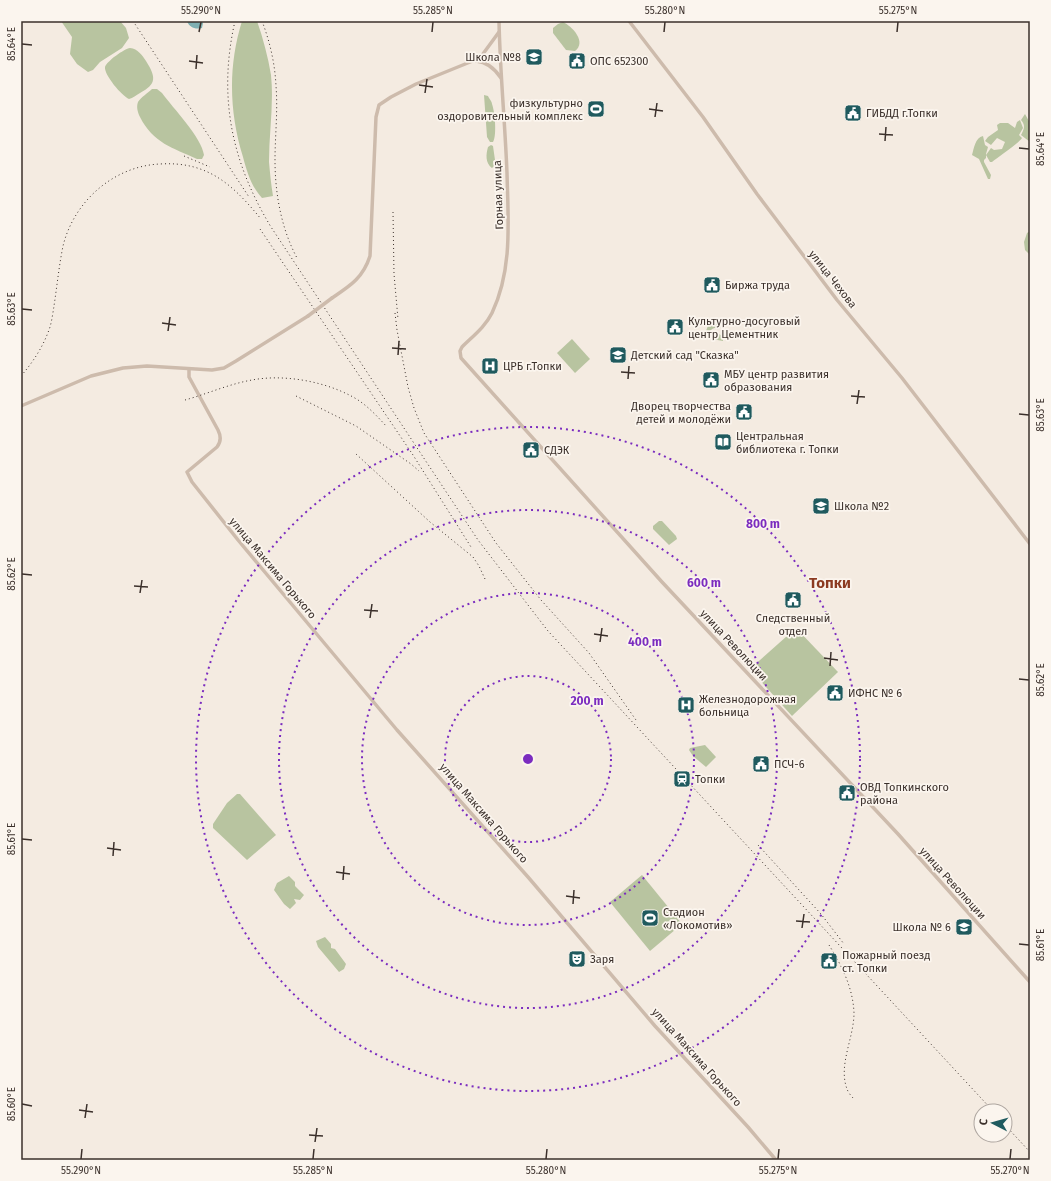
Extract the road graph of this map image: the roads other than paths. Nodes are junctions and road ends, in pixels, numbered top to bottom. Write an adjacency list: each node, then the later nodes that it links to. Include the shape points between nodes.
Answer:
1 (499, 21): 3 (street, Горная улица)
2 (628, 21): 11 (street, улица Чехова, via 703,117 837,300 902,378)
3 (500, 31): 4 (street, via 485,53); 5 (street, Горная улица)
4 (476, 61): 5 (street, via 490,66); 8 (street, bridge, via 416,84 385,100 379,106 376,117 370,256 360,277 308,316 236,362 212,370)
5 (502, 79): 6 (street, Горная улица, via 509,222 506,258 499,294 492,313 484,326 462,347)
6 (460, 354): 12 (street, улица Революции, via 462,360 662,582 898,834)
7 (176, 368): 8 (street); 9 (street); 10 (street, via 137,367 106,372)
8 (189, 369): 9 (street)
9 (189, 377): 13 (street, улица Максима Горького, via 220,436 217,447 187,472 192,482 398,730 655,1026)
10 (21, 406)
11 (1030, 544)
12 (1030, 982)
13 (776, 1160)

